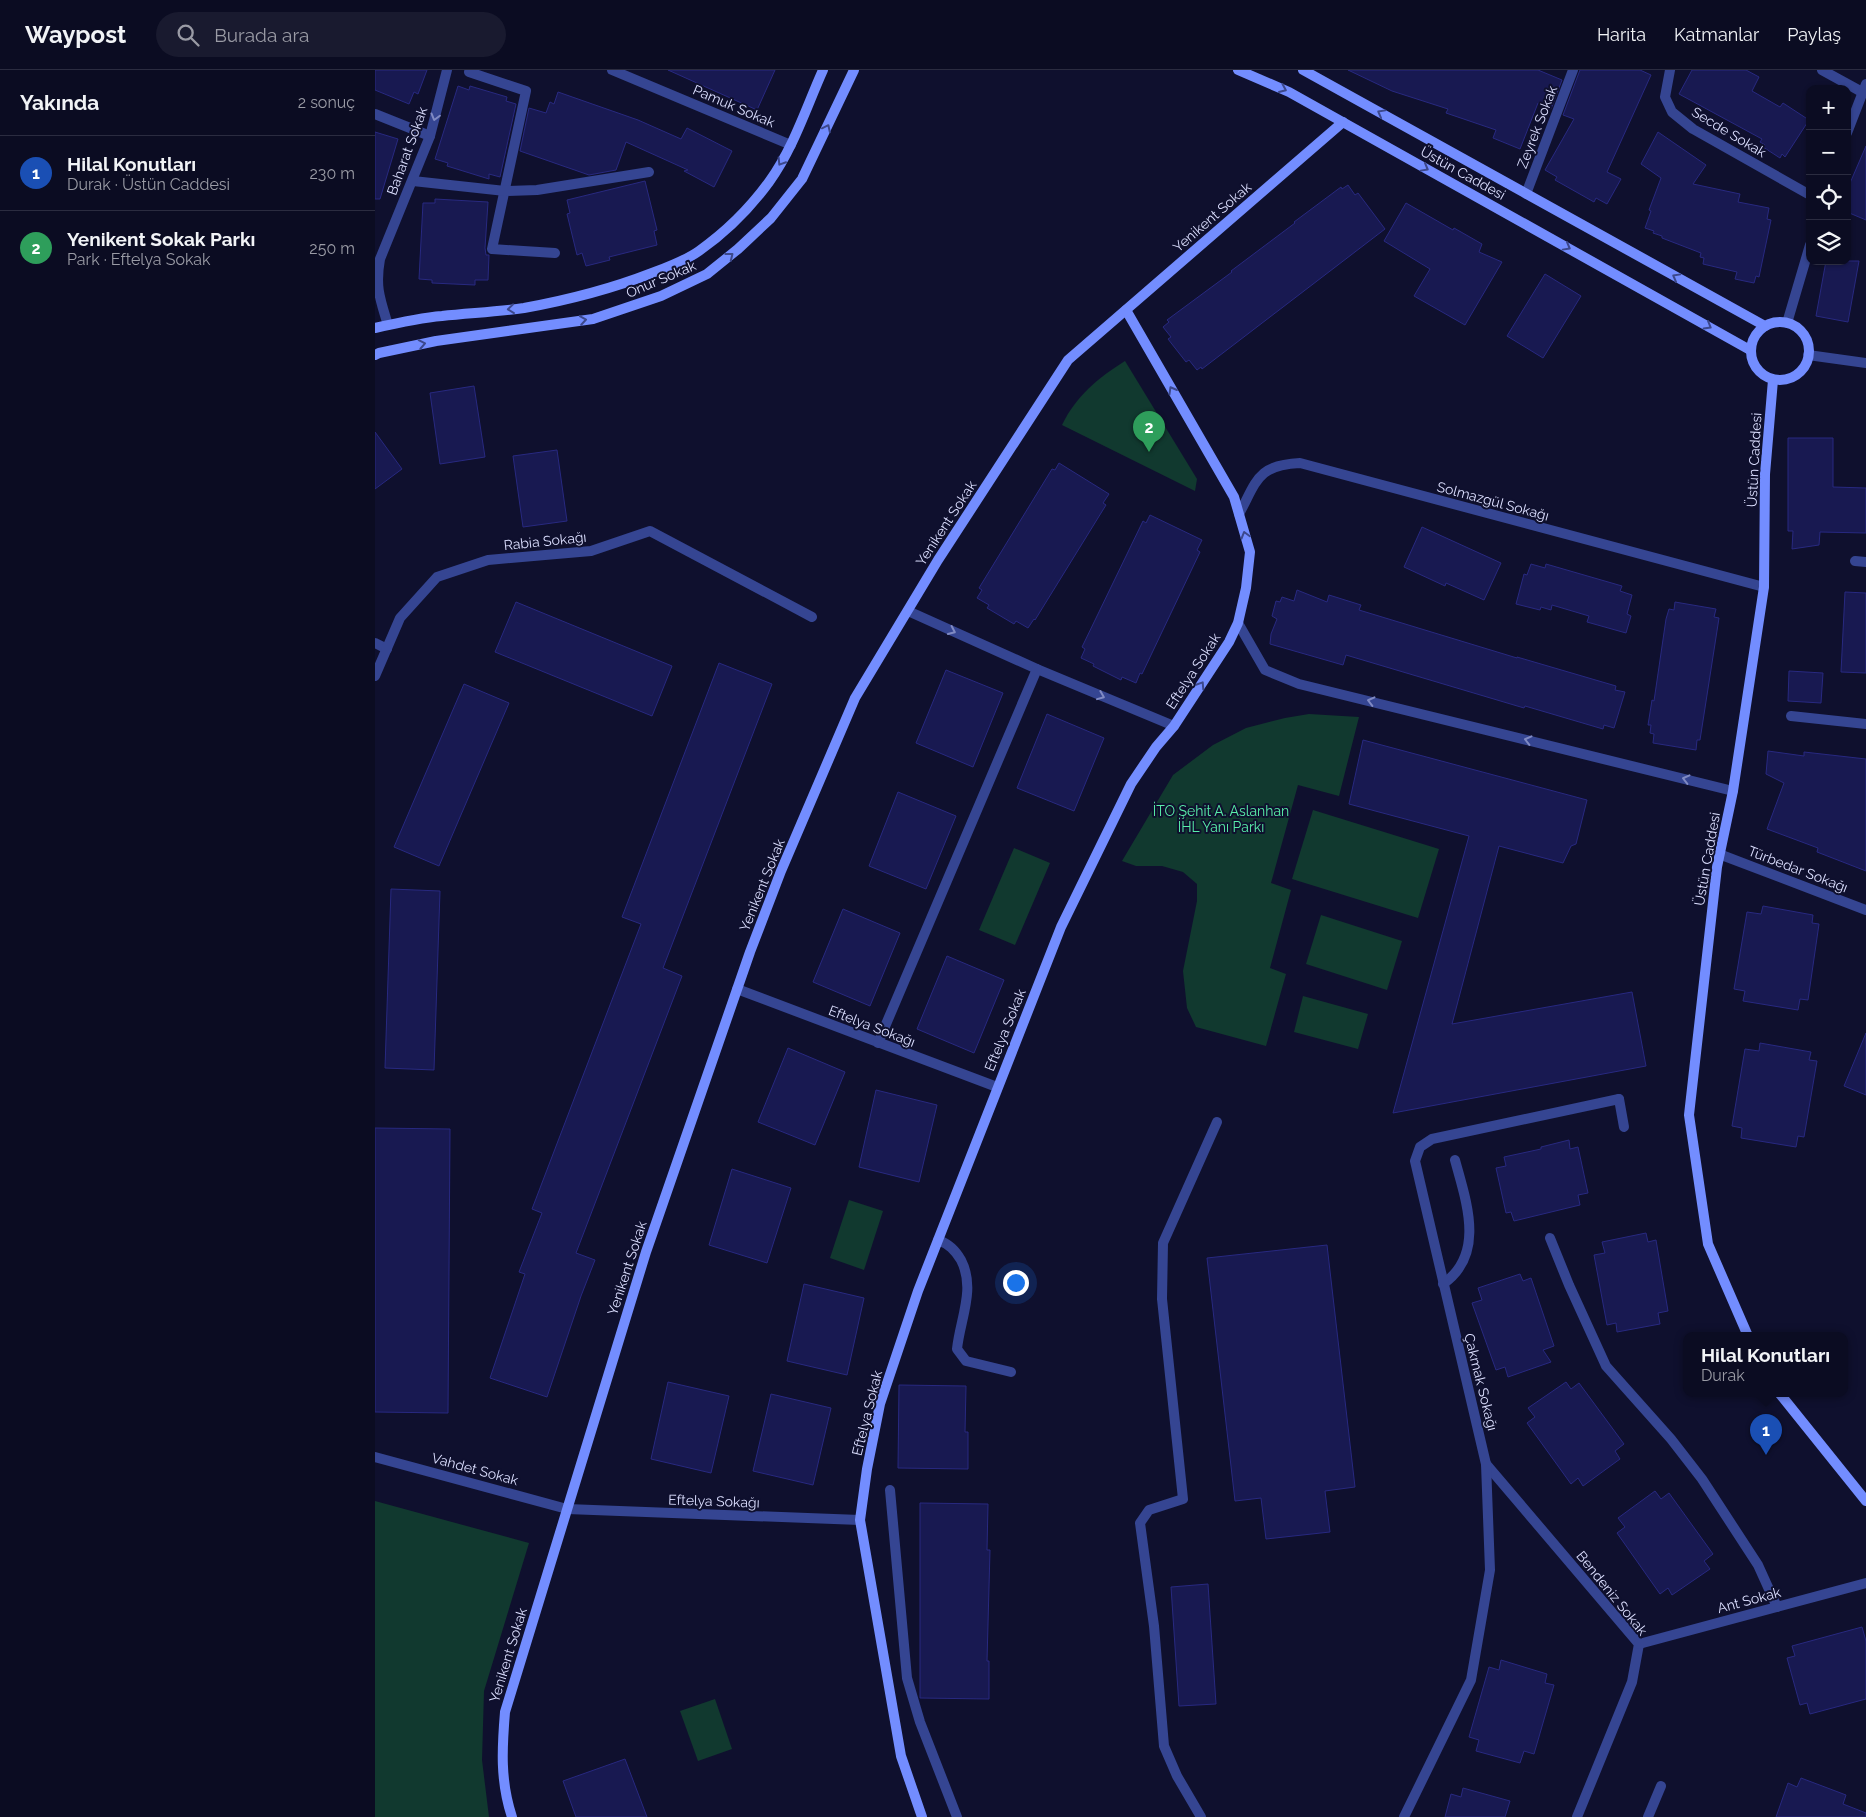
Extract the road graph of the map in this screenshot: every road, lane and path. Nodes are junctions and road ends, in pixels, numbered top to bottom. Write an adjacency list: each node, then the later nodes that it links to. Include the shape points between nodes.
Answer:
1 (447, 70): 15 (street, Baharat Sokak, one-way to 15)
2 (611, 70): 16 (street, Pamuk Sokak)
3 (823, 70): 16 (street, Onur Sokak)
4 (855, 70): 31 (street, Onur Sokak, one-way to 4, via 436,342 593,319 661,296 707,274 771,218 803,179)
5 (1238, 70): 13 (street, Üstün Caddesi, one-way to 13, via 1289,92)
6 (1303, 70): 21 (street, Üstün Caddesi, one-way to 6)
7 (1573, 70): 21 (street, Zeyrek Sokak)
8 (1670, 70): 20 (street, Secde Sokak, via 1665,97 1672,112 1693,129)
9 (1822, 70): 11 (street)
10 (469, 72): 19 (street, via 526,91)
11 (1864, 88): 14 (street)
12 (375, 114): 15 (street)
13 (1343, 122): 25 (street, Yenikent Sokak); 30 (street, Üstün Caddesi, one-way to 30)
14 (1848, 130)
15 (430, 136): 18 (street, Baharat Sokak)
16 (791, 145): 27 (street, Onur Sokak, one-way to 27, via 748,208 699,251 674,264 627,283 582,296 523,308)
17 (649, 172): 19 (street, via 537,190)
18 (413, 181): 19 (street); 24 (street, Baharat Sokak)
19 (505, 191): 22 (street, via 493,249)
20 (1806, 193)
21 (1526, 194): 28 (street, Üstün Caddesi, one-way to 21)
22 (555, 253)
23 (1806, 259): 26 (street)
24 (376, 275): 27 (street, Baharat Sokak)
25 (1126, 310): 35 (street, Eftelya Sokak, one-way to 25, via 1235,498); 39 (street, Yenikent Sokak, via 1068,360)
26 (1787, 323): 28 (street); 32 (street, via 1805,337)
27 (387, 325): 29 (street, Onur Sokak)
28 (1765, 326): 30 (street, via 1757,332)
29 (375, 328)
30 (1751, 350): 34 (street, via 1757,369)
31 (375, 355)
32 (1808, 355): 33 (street); 34 (street, via 1801,372 1783,380)
33 (1866, 363)
34 (1773, 380): 38 (street, Üstün Caddesi, via 1765,474)
35 (1239, 514): 38 (street, Solmazgül Sokağı, via 1263,472 1281,464 1300,463); 41 (street, Eftelya Sokak, one-way to 35, via 1250,552)
36 (1855, 562): 37 (street)
37 (1866, 562)
38 (1764, 587): 49 (street, Üstün Caddesi)
39 (908, 610): 44 (street, one-way to 44); 52 (street, Yenikent Sokak, via 855,698 781,871)
40 (812, 617): 43 (street, Rabia Sokağı, via 650,531 591,551 488,560 437,577 401,618)
41 (1238, 623): 48 (street, Eftelya Sokak, one-way to 41); 49 (street, one-way to 41, via 1299,684 1265,670)
42 (375, 643): 43 (street)
43 (387, 649): 45 (street, Rabia Sokağı)
44 (1037, 670): 48 (street, one-way to 48); 53 (street)
45 (375, 676)
46 (1791, 716): 47 (street)
47 (1866, 724)
48 (1174, 726): 54 (street, Eftelya Sokak, via 1131,784 1061,927)
49 (1733, 791): 50 (street, Üstün Caddesi)
50 (1719, 854): 51 (street, Türbedar Sokağı); 61 (street, Üstün Caddesi, via 1689,1114 1708,1244)
51 (1866, 910)
52 (737, 988): 53 (street, Eftelya Sokağı); 68 (street, Yenikent Sokak, via 646,1252)
53 (878, 1043): 54 (street, Eftelya Sokağı)
54 (997, 1087): 59 (street, Eftelya Sokak)
55 (1217, 1122): 77 (street, via 1163,1243 1162,1300 1183,1499 1149,1510 1141,1523 1164,1746)
56 (1625, 1127): 60 (street, Çakmak Sokağı, via 1619,1099 1432,1139 1420,1147 1415,1161)
57 (1455, 1160): 60 (street, via 1470,1228 1469,1241 1459,1270)
58 (1551, 1238): 71 (street, via 1606,1366 1702,1479 1758,1565)
59 (937, 1240): 62 (street, via 954,1250 968,1278 957,1349 966,1361); 69 (street, Eftelya Sokak, via 880,1404)
60 (1443, 1284): 65 (street, Çakmak Sokağı)
61 (1746, 1332)
62 (1011, 1372)
63 (1782, 1397): 67 (street)
64 (375, 1457): 68 (street, Vahdet Sokak)
65 (1486, 1464): 72 (street, Bendeniz Sokak); 78 (street, Çakmak Sokağı, via 1490,1570 1471,1680)
66 (890, 1490): 76 (street, via 907,1678 920,1722)
67 (1866, 1501)
68 (567, 1508): 69 (street, Eftelya Sokağı); 74 (street, Yenikent Sokak, via 505,1712 501,1754 506,1800)
69 (860, 1520): 75 (street, Eftelya Sokak, via 901,1756)
70 (1866, 1584): 71 (street, Ant Sokak)
71 (1777, 1607): 72 (street, Ant Sokak)
72 (1639, 1644): 79 (street, Bendeniz Sokak, via 1632,1682)
73 (1661, 1786): 80 (street)
74 (512, 1817)
75 (922, 1817)
76 (957, 1817)
77 (1201, 1817)
78 (1404, 1817)
79 (1577, 1817)
80 (1648, 1817)

